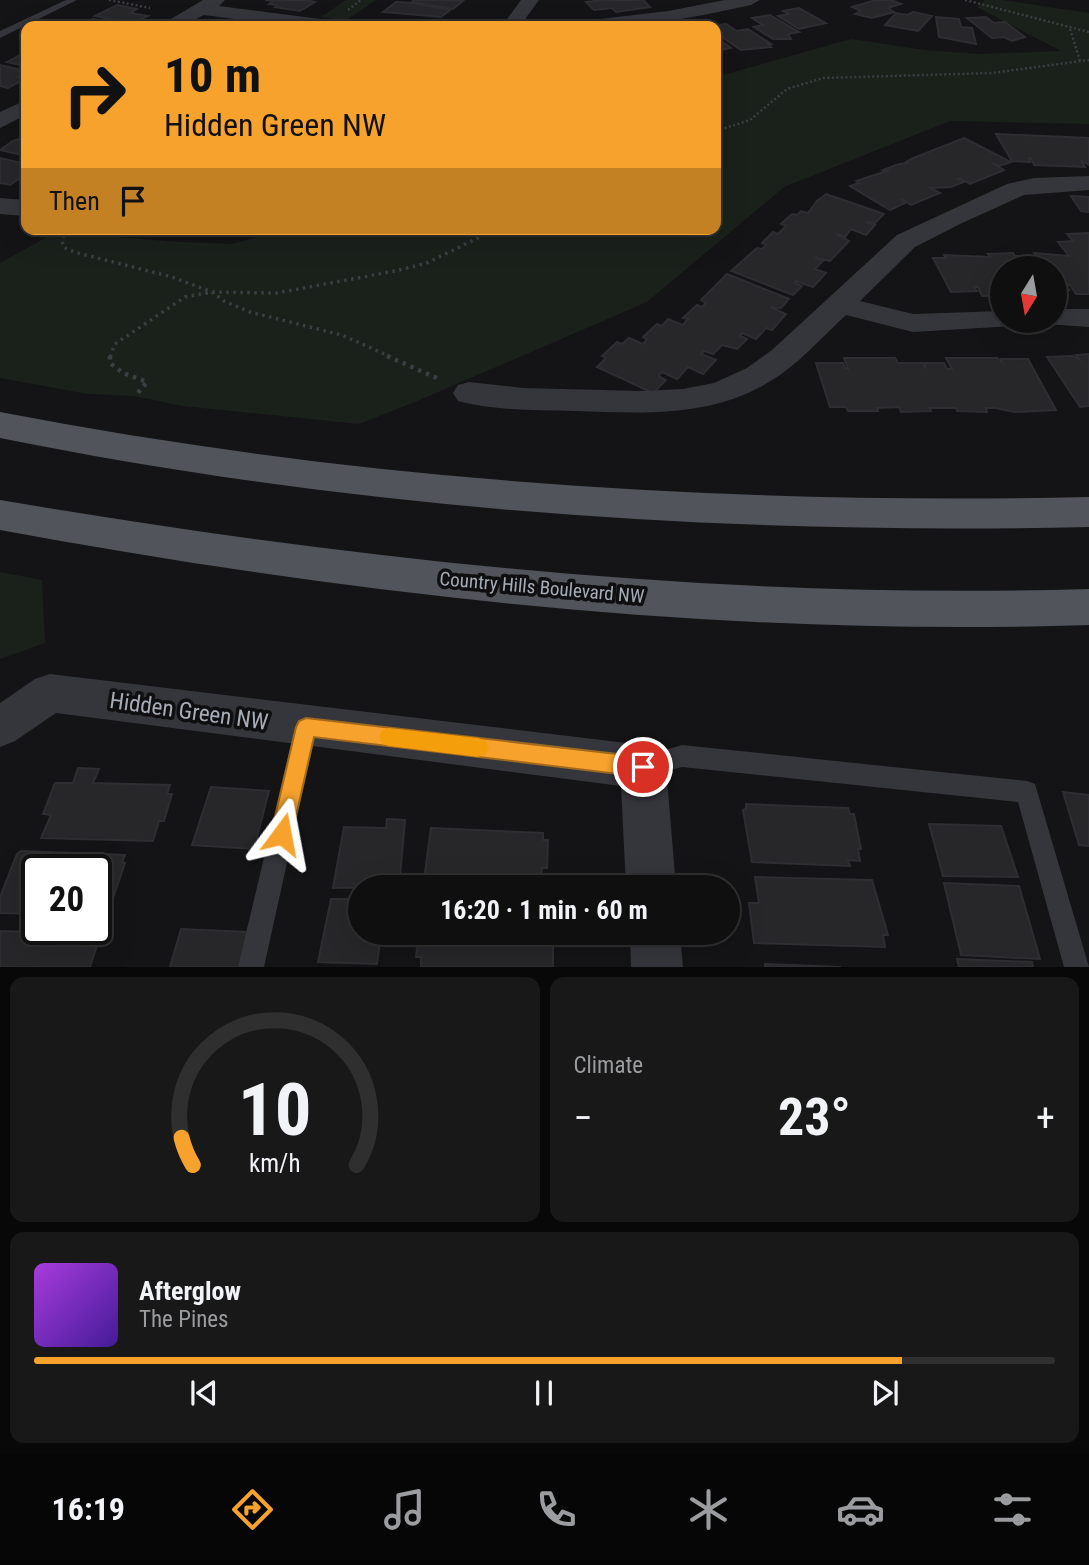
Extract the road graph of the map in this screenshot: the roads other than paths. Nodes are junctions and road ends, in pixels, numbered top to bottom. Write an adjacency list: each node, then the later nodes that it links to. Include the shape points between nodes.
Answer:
1 (73, 0): 5 (lane)
2 (530, 0): 8 (street)
3 (751, 0): 9 (street)
4 (208, 4): 6 (street); 7 (street)
5 (29, 21)
6 (177, 21)
7 (301, 21)
8 (515, 21)
9 (634, 21)
10 (21, 25): 11 (lane)
11 (0, 35)
12 (21, 109): 13 (street)
13 (0, 121)
14 (1089, 183): 17 (street, via 1016,189 953,218 906,241)
15 (0, 206): 16 (street)
16 (21, 208)
17 (840, 304): 20 (street, via 913,323); 21 (street, via 770,368 709,396 658,402 498,398)
18 (1089, 317): 19 (street)
19 (1068, 318)
20 (990, 320)
21 (469, 393)
22 (0, 425): 23 (main road, via 96,445 273,470 620,504 785,513 980,516)
23 (1089, 512)
24 (0, 515): 25 (main road, Country Hills Boulevard NW, via 145,542 371,572 592,593 870,608)
25 (1089, 607)
26 (0, 727): 27 (street, Hidden Green NW, via 50,693)
27 (306, 727): 28 (street, Hidden Green NW); 31 (lane)
28 (643, 767): 29 (street); 33 (lane, via 682,756 1027,792)
29 (650, 875)
30 (656, 945): 32 (street)
31 (251, 967)
32 (657, 967)
33 (1077, 967)

